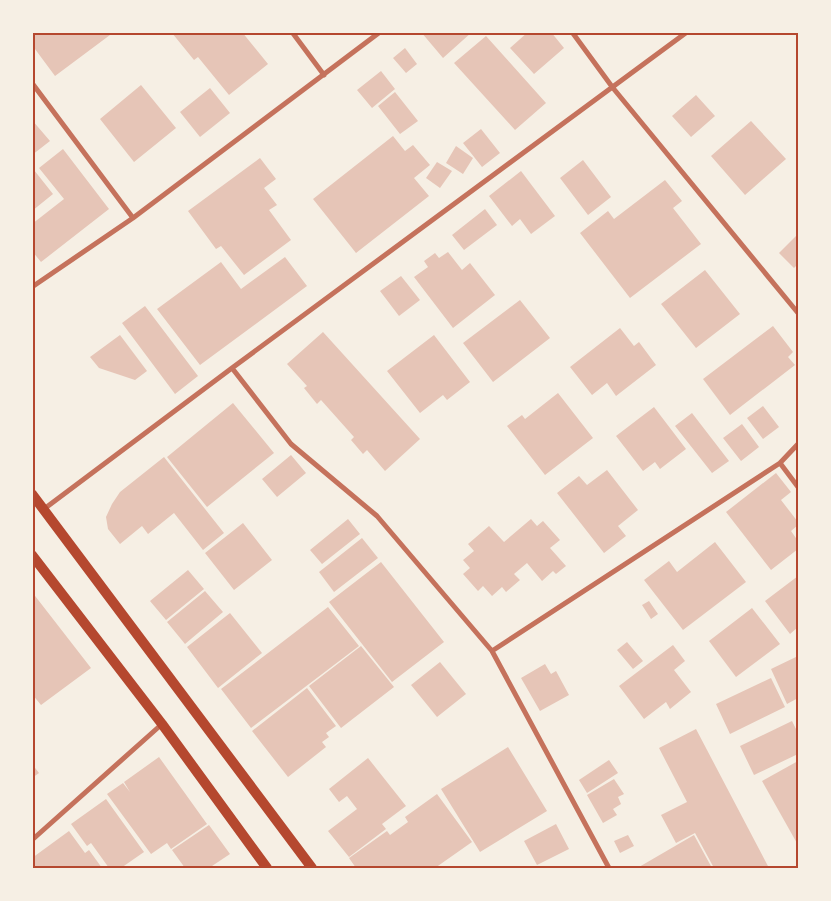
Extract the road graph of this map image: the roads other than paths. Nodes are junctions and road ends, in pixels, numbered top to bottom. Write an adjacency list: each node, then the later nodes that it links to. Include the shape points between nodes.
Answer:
1 (292, 32): 5 (street)
2 (380, 32): 5 (street)
3 (572, 32): 7 (street)
4 (687, 32): 7 (street)
5 (324, 75): 8 (street)
6 (32, 83): 8 (street)
7 (613, 88): 10 (street); 11 (street)
8 (133, 218): 9 (street)
9 (32, 287)
10 (798, 313)
11 (232, 368): 16 (street); 18 (street, via 291,444 377,516)
12 (798, 444): 13 (street)
13 (780, 463): 14 (street); 18 (street)
14 (798, 487)
15 (32, 494): 16 (main road)
16 (44, 509): 22 (main road)
17 (32, 555): 19 (main road)
18 (492, 651): 23 (street)
19 (162, 724): 20 (street); 21 (main road)
20 (32, 840)
21 (267, 868)
22 (312, 868)
23 (609, 868)

